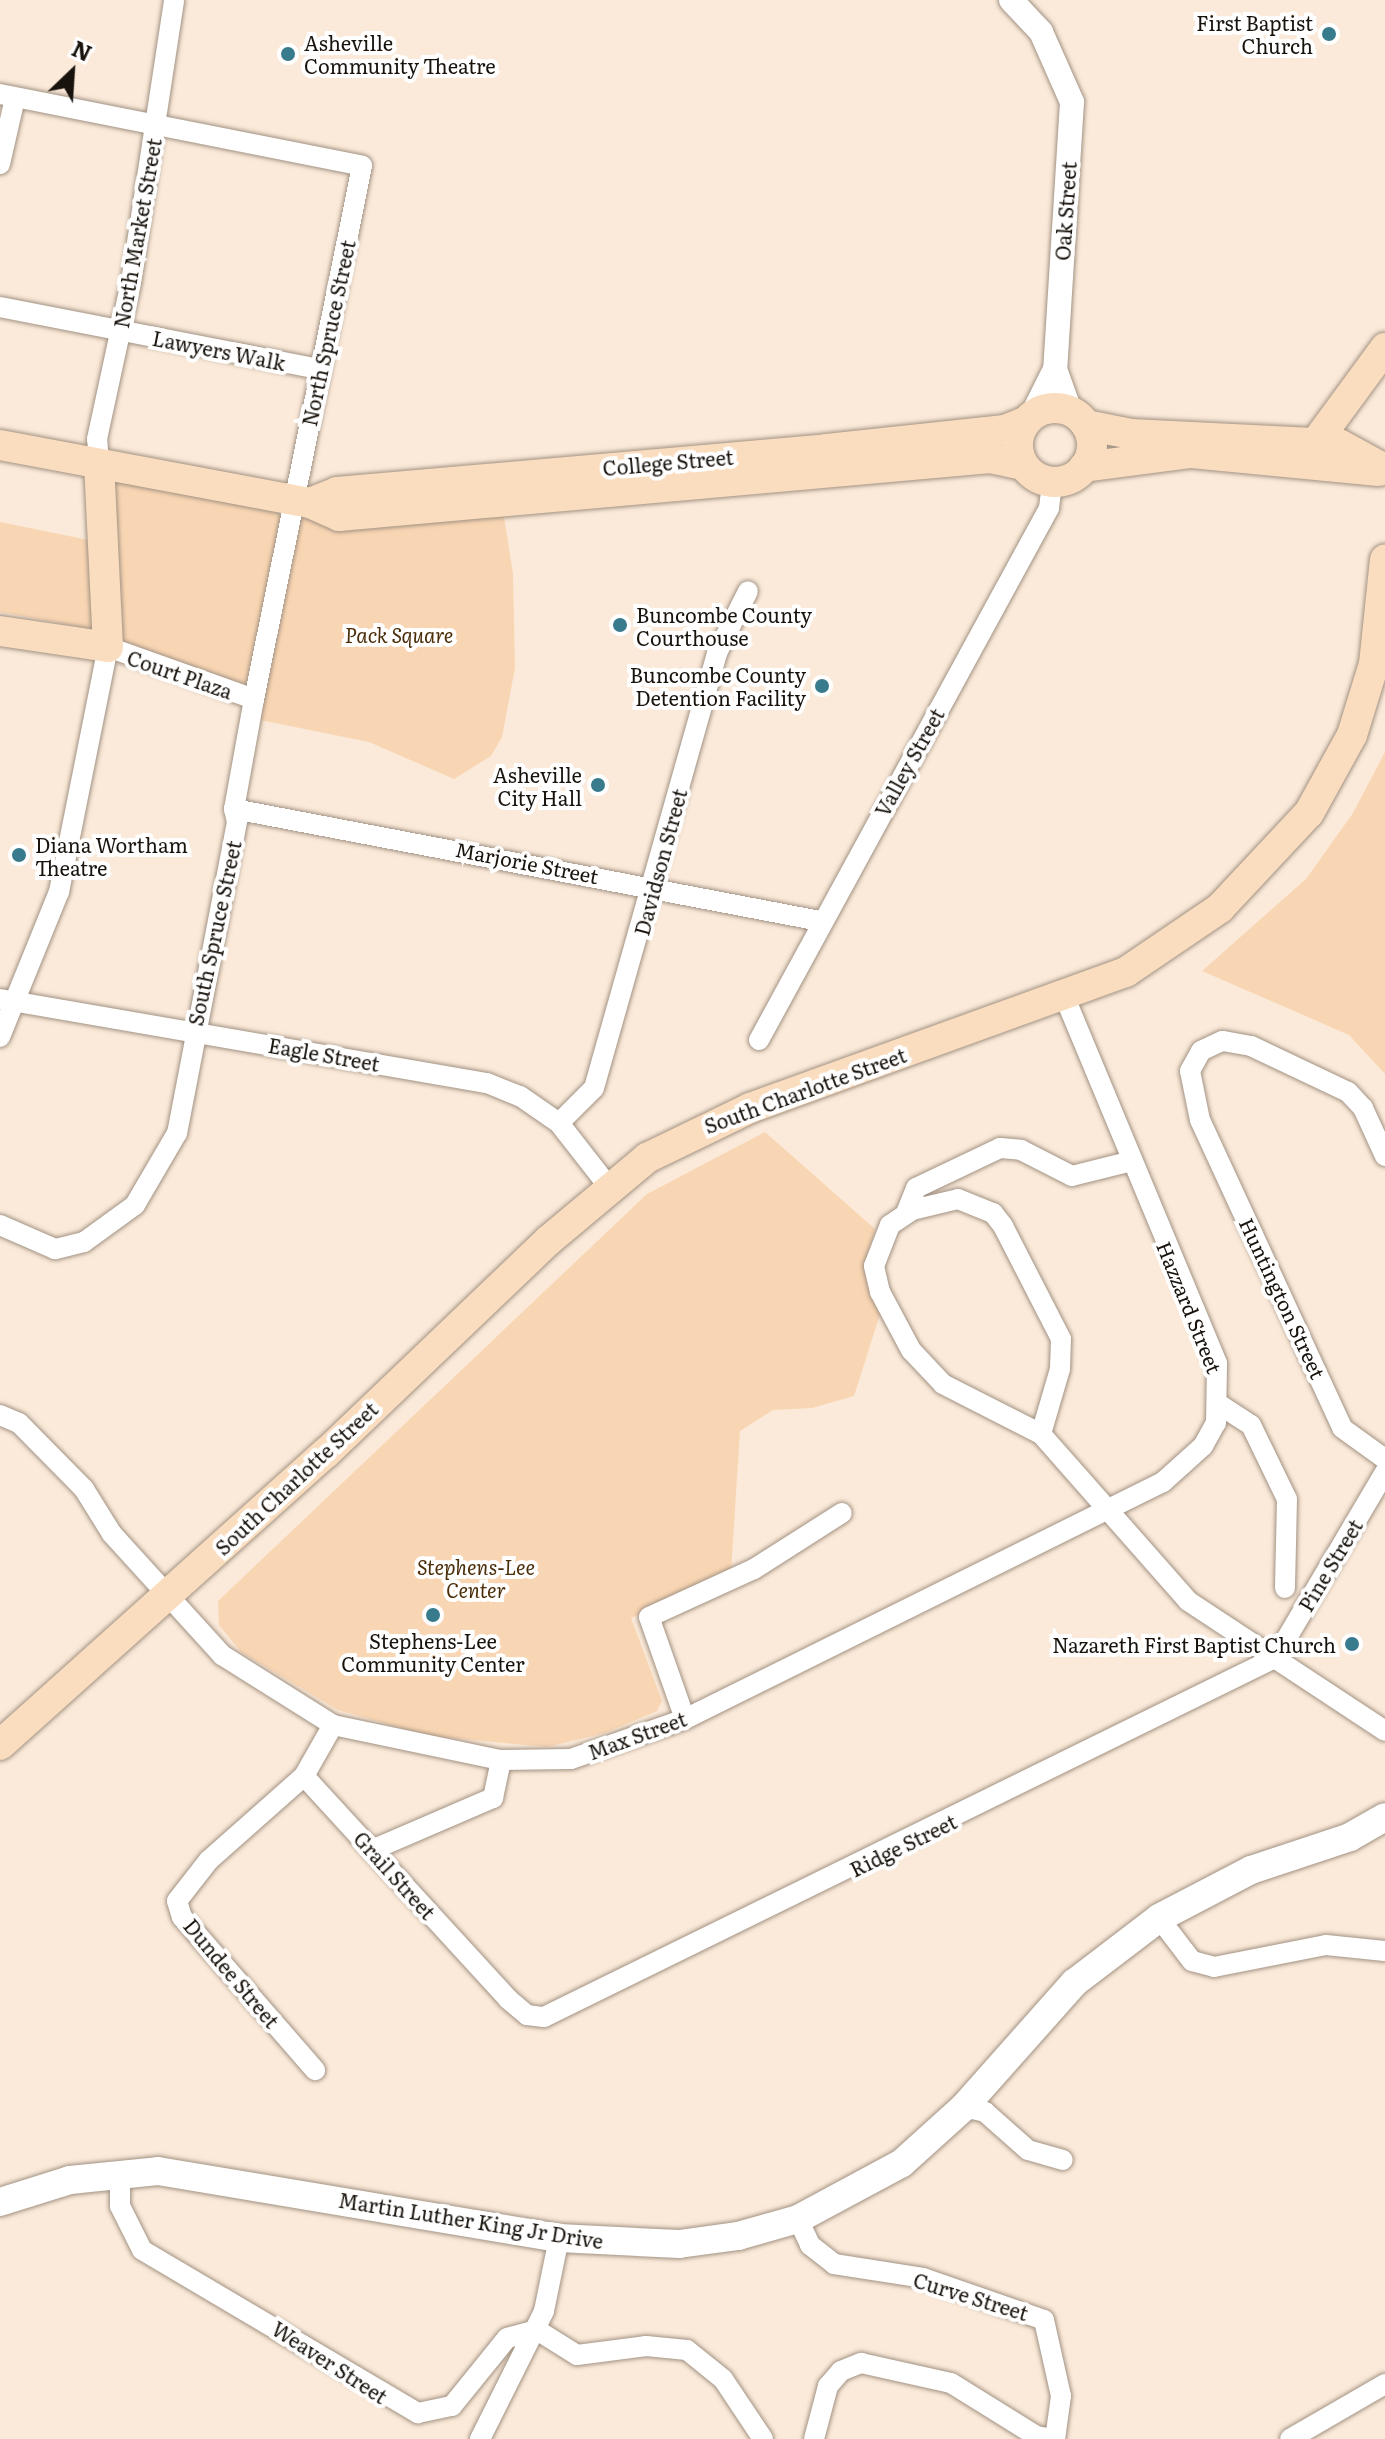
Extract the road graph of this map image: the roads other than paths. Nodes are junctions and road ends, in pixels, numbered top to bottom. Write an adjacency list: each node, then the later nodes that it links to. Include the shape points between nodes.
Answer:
1 (174, 0): 4 (street, North Market Street)
2 (1011, 0): 10 (street, Oak Street, via 1054,55 1072,102)
3 (8, 96): 4 (street); 5 (street)
4 (157, 123): 7 (street, North Market Street); 9 (street, North Spruce Street, via 362,166)
5 (0, 164)
6 (0, 307): 7 (street, Lawyers Walk)
7 (119, 330): 9 (street, Lawyers Walk); 16 (street, North Market Street, via 97,439)
8 (1385, 348): 13 (main road)
9 (320, 369): 21 (street, North Spruce Street)
10 (1055, 369): 11 (street, Oak Street); 12 (street, Oak Street)
11 (1029, 418): 12 (main road); 15 (main road, College Street, via 1005,430); 17 (main road, via 1018,438)
12 (1078, 418): 13 (main road, via 1131,434); 18 (main road, via 1092,451)
13 (1316, 442): 19 (main road, via 1339,444)
14 (0, 445): 16 (main road, College Street)
15 (834, 460): 17 (main road, College Street, via 990,458); 21 (main road, College Street, via 514,489 339,516)
16 (99, 465): 21 (main road, College Street); 25 (main road)
17 (1023, 465): 20 (main road)
18 (1084, 467): 19 (main road, via 1191,453); 20 (main road)
19 (1385, 470)
20 (1052, 482): 29 (street, Valley Street, via 1049,508)
21 (302, 501): 26 (street, South Spruce Street)
22 (1385, 560): 30 (main road, South Charlotte Street, via 1366,695 1352,735 1309,813 1242,889 1179,941 1126,972)
23 (748, 591): 28 (street, Davidson Street, via 717,653)
24 (0, 631): 25 (main road)
25 (108, 647): 26 (street, Court Plaza); 31 (street, via 59,892)
26 (254, 699): 27 (street, South Spruce Street)
27 (234, 809): 28 (street, Marjorie Street); 32 (street, South Spruce Street, via 237,822)
28 (654, 887): 29 (street, Marjorie Street); 35 (street, Davidson Street, via 594,1088)
29 (820, 921): 34 (street, Valley Street)
30 (1065, 997): 37 (street, Hazzard Street); 38 (main road, South Charlotte Street, via 750,1108 659,1151)
31 (9, 999): 32 (street, Eagle Street); 33 (street)
32 (194, 1030): 35 (street, Eagle Street, via 487,1083 520,1096); 40 (street, South Spruce Street, via 177,1133 135,1205 84,1242 55,1249)
33 (0, 1037)
34 (759, 1040)
35 (559, 1123): 38 (street, Eagle Street)
36 (1385, 1156): 44 (street, Huntington Street, via 1363,1108 1348,1092 1251,1046 1222,1041 1201,1051 1190,1071 1200,1120 1342,1428)
37 (1128, 1162): 39 (street, via 1072,1176 1021,1150 1000,1148 916,1188); 41 (street, Hazzard Street, via 1217,1363)
38 (609, 1187): 49 (main road, South Charlotte Street)
39 (906, 1213): 43 (street, via 885,1232 874,1266 880,1292 911,1350 961,1396); 43 (street, via 942,1200 974,1203 993,1213 1017,1247 1061,1339 1060,1369)
40 (0, 1225)
41 (1220, 1405): 46 (street, Hazzard Street, via 1203,1446 1163,1482); 48 (street, via 1251,1425 1287,1499)
42 (0, 1415): 49 (street, Max Street, via 19,1423 84,1489 112,1534)
43 (1041, 1434): 46 (street)
44 (1385, 1459)
45 (1385, 1472): 50 (street, Pine Street)
46 (1108, 1509): 50 (street, via 1188,1601); 51 (street, Max Street)
47 (842, 1513): 51 (street, via 754,1569 649,1617)
48 (1285, 1588)
49 (168, 1597): 52 (street, Max Street, via 222,1655); 54 (main road, South Charlotte Street)
50 (1275, 1658): 53 (street); 61 (street, Ridge Street, via 580,2002 544,2017)
51 (685, 1719): 55 (street, Max Street, via 571,1759)
52 (333, 1725): 55 (street, Max Street); 56 (street, via 319,1759)
53 (1385, 1731)
54 (0, 1745)
55 (501, 1760): 58 (street, via 493,1798)
56 (304, 1776): 58 (street, Grail Street); 62 (street, Dundee Street, via 209,1860 177,1901 182,1917)
57 (1385, 1817): 59 (main road, Martin Luther King Jr Drive, via 1350,1837 1251,1870)
58 (372, 1850): 61 (street, Grail Street)
59 (1159, 1918): 60 (street, via 1192,1961 1214,1967 1326,1945); 63 (main road, Martin Luther King Jr Drive, via 1074,1983)
60 (1385, 1951)
61 (527, 2015)
62 (315, 2070)
63 (964, 2107): 64 (street, via 985,2112 1028,2150); 67 (main road, Martin Luther King Jr Drive, via 902,2163)
64 (1063, 2160)
65 (120, 2172): 66 (main road, Martin Luther King Jr Drive); 68 (main road, Martin Luther King Jr Drive, via 197,2174); 69 (street, Weaver Street, via 120,2206 142,2250 418,2413 452,2406 507,2338)
66 (0, 2202)
67 (798, 2219): 68 (main road, Martin Luther King Jr Drive, via 679,2244); 74 (street, Curve Street, via 810,2245 834,2264 923,2278 1044,2320 1061,2396)
68 (559, 2238): 69 (street)
69 (537, 2330): 71 (street); 72 (street, via 577,2355 646,2346 687,2350 723,2379)
70 (1385, 2384): 75 (street)
71 (480, 2439)
72 (763, 2439)
73 (814, 2439): 74 (street, Curve Street, via 828,2386 841,2371 861,2363 951,2383 1036,2436)
74 (1054, 2439)
75 (1290, 2439)

